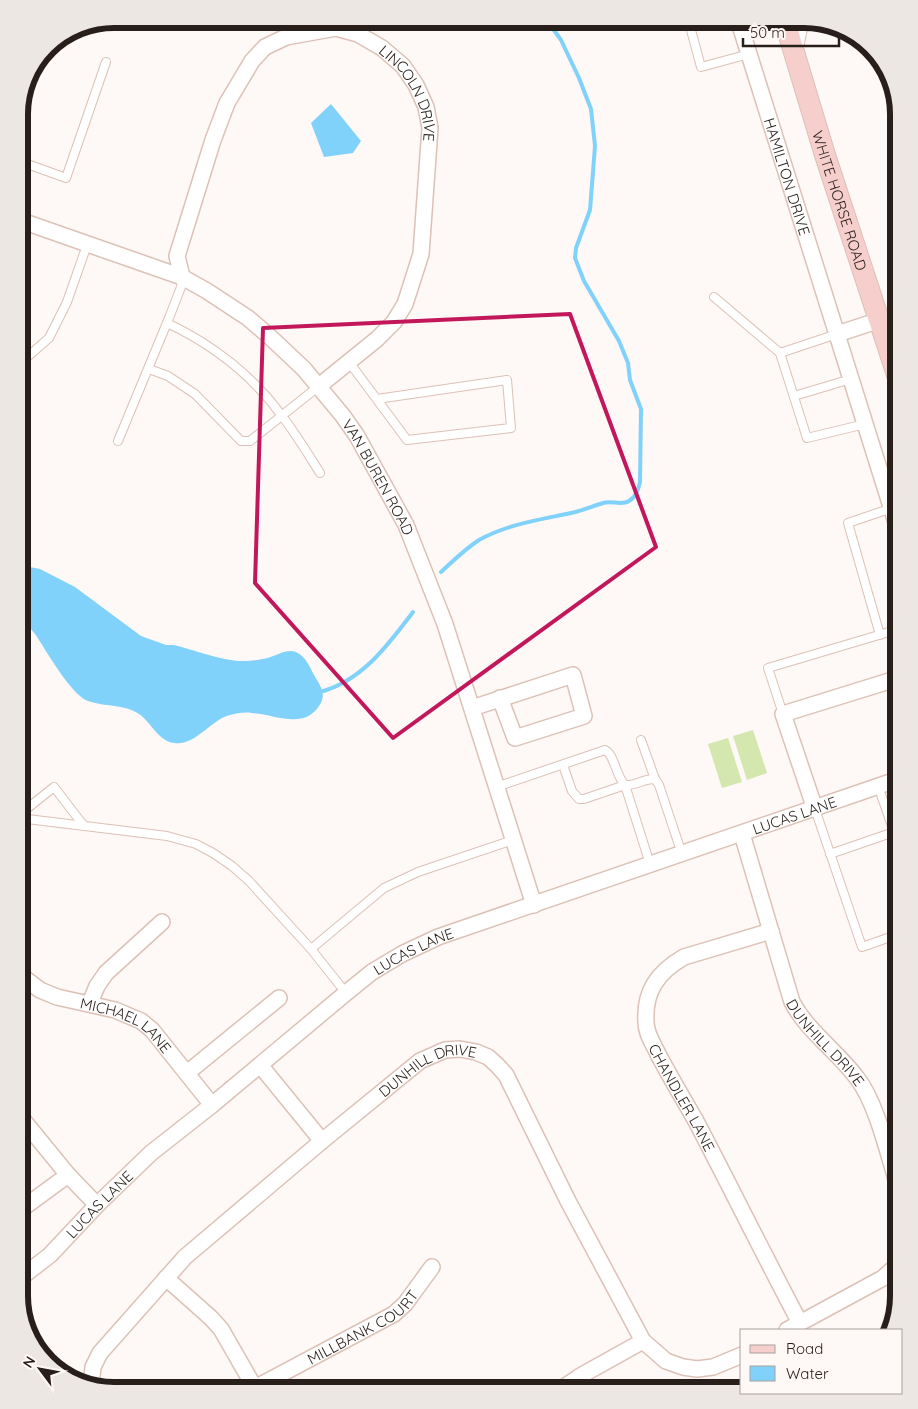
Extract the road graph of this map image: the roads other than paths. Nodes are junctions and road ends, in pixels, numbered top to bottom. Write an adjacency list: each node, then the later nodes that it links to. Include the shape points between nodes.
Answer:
1 (690, 28): 5 (lane, via 701,67)
2 (741, 28): 5 (street, HAMILTON DRIVE)
3 (787, 28): 6 (main road, WHITE HORSE ROAD)
4 (803, 28): 6 (lane)
5 (749, 54): 16 (street, HAMILTON DRIVE)
6 (797, 60): 14 (main road, WHITE HORSE ROAD)
7 (106, 62): 8 (lane, via 66,178)
8 (28, 164)
9 (28, 223): 10 (street, VAN BUREN ROAD)
10 (87, 245): 11 (street, VAN BUREN ROAD); 19 (lane, via 67,302 49,338)
11 (182, 277): 15 (lane); 20 (street, LINCOLN DRIVE, via 177,256 213,140 227,103 252,61 265,47 286,37 336,28 358,34 403,66 426,106 430,128 421,254 405,304 394,322); 23 (street, VAN BUREN ROAD, via 248,318)
12 (714, 297): 18 (lane)
13 (890, 317): 14 (lane)
14 (880, 320): 16 (street); 17 (main road, WHITE HORSE ROAD)
15 (167, 323): 21 (lane); 26 (lane, via 208,345 232,364)
16 (837, 334): 18 (lane); 22 (street, HAMILTON DRIVE)
17 (890, 352)
18 (780, 353): 24 (lane)
19 (28, 354)
20 (348, 362): 23 (street, LINCOLN DRIVE); 25 (lane)
21 (149, 369): 26 (lane, via 168,376 195,394 241,441 250,441); 28 (lane)
22 (851, 379): 24 (lane); 27 (street, HAMILTON DRIVE)
23 (319, 386): 26 (lane); 36 (street, VAN BUREN ROAD, via 357,436 406,525 445,624)
24 (794, 396): 27 (lane, via 807,438)
25 (377, 399): 25 (lane, via 407,440 511,428 506,380)
26 (282, 416): 29 (lane)
27 (865, 424): 30 (street, HAMILTON DRIVE)
28 (118, 441)
29 (320, 473)
30 (890, 502)
31 (890, 509): 33 (lane, via 848,523)
32 (890, 632): 33 (lane)
33 (880, 635): 37 (lane, via 768,668)
34 (890, 681): 37 (street)
35 (500, 698): 35 (street, via 573,674 584,716 515,738); 36 (street)
36 (472, 708): 44 (street, VAN BUREN ROAD)
37 (783, 714): 46 (street)
38 (641, 740): 40 (lane)
39 (563, 764): 42 (lane, via 605,750 611,754 619,779); 42 (lane, via 572,791 579,799); 44 (lane)
40 (656, 779): 42 (lane); 53 (lane)
41 (890, 783): 43 (street, LUCAS LANE)
42 (625, 785): 55 (lane)
43 (878, 786): 46 (street, LUCAS LANE); 48 (lane)
44 (496, 787): 52 (street, VAN BUREN ROAD)
45 (28, 809): 49 (lane, via 54,787)
46 (815, 809): 51 (street, LUCAS LANE); 54 (lane)
47 (28, 818): 49 (lane)
48 (890, 820)
49 (84, 826): 60 (lane, via 168,836 214,853 249,881)
50 (890, 833): 54 (lane)
51 (742, 834): 53 (street, LUCAS LANE); 58 (street, DUNHILL DRIVE)
52 (513, 840): 56 (street, VAN BUREN ROAD); 60 (lane, via 418,872 384,888)
53 (682, 854): 55 (street, LUCAS LANE)
54 (830, 854): 59 (lane, via 862,947)
55 (650, 864): 56 (street, LUCAS LANE)
56 (534, 905): 62 (street, LUCAS LANE, via 411,950 372,972)
57 (162, 922): 64 (street, via 106,973)
58 (771, 931): 70 (street, DUNHILL DRIVE, via 792,1002 864,1088); 78 (street, CHANDLER LANE, via 684,957 672,964 654,984 646,1007 646,1023 648,1033 696,1122)
59 (890, 937)
60 (311, 949): 62 (lane)
61 (28, 981): 64 (street, MICHAEL LANE, via 57,997)
62 (346, 993): 65 (street, LUCAS LANE)
63 (279, 998): 66 (street)
64 (90, 1004): 66 (street, MICHAEL LANE, via 141,1021)
65 (260, 1065): 67 (street, LUCAS LANE); 69 (street)
66 (187, 1073): 67 (street, MICHAEL LANE)
67 (212, 1105): 73 (street, LUCAS LANE, via 152,1153)
68 (28, 1126): 71 (street)
69 (322, 1141): 77 (street, DUNHILL DRIVE, via 185,1257); 79 (street, DUNHILL DRIVE, via 420,1061 445,1050 460,1049 488,1057 506,1075 568,1201)
70 (890, 1162)
71 (68, 1175): 72 (street); 73 (street)
72 (28, 1204)
73 (97, 1205): 76 (street, LUCAS LANE, via 50,1255)
74 (432, 1268): 83 (street, MILLBANK COURT, via 394,1314)
75 (890, 1272): 78 (street)
76 (28, 1273)
77 (166, 1278): 81 (street, DUNHILL DRIVE, via 100,1352); 82 (street, via 211,1318)
78 (793, 1327)
79 (643, 1341): 80 (street, DUNHILL DRIVE, via 666,1361 683,1367 713,1367); 84 (street)
80 (740, 1356)
81 (92, 1379)
82 (251, 1381)
83 (270, 1381)
84 (572, 1382)

